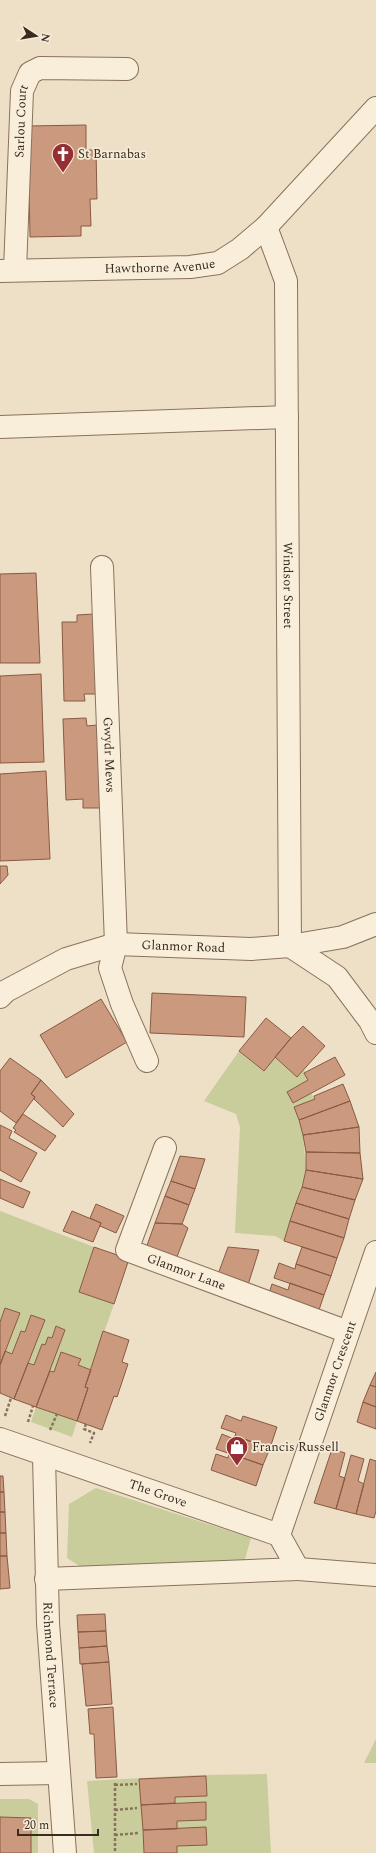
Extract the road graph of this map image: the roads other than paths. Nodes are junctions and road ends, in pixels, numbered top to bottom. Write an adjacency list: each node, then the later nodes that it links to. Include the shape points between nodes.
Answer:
1 (127, 69): 4 (street, Sarlou Court, via 40,68 30,73 22,92)
2 (376, 108): 3 (street, Hawthorne Avenue)
3 (266, 227): 4 (street, Hawthorne Avenue, via 218,263 190,267); 5 (street, Windsor Street, via 286,281)
4 (8, 270)
5 (287, 417): 6 (street); 10 (street, Windsor Street)
6 (0, 427)
7 (102, 567): 9 (street, Gwydr Mews)
8 (376, 924): 10 (street, Glanmor Road, via 343,937)
9 (116, 944): 10 (street, Glanmor Road, via 251,949); 11 (street, Glanmor Road, via 66,959 6,991); 13 (street, Gwydr Mews, via 110,968 122,1004)
10 (290, 946): 12 (street, via 337,977)
11 (0, 997)
12 (374, 1025)
13 (147, 1062)
14 (165, 1148): 16 (street, Glanmor Lane, via 127,1250)
15 (376, 1252): 16 (street, Glanmor Crescent)
16 (348, 1332): 19 (street, Glanmor Crescent)
17 (0, 1440): 18 (street, The Grove)
18 (44, 1456): 19 (street, The Grove); 22 (street, Richmond Terrace)
19 (279, 1535): 20 (street)
20 (298, 1569): 21 (street); 22 (street)
21 (376, 1575)
22 (46, 1579): 23 (street, Richmond Terrace)
23 (59, 1772): 24 (street); 25 (street, Richmond Terrace)
24 (0, 1774)
25 (65, 1853)

